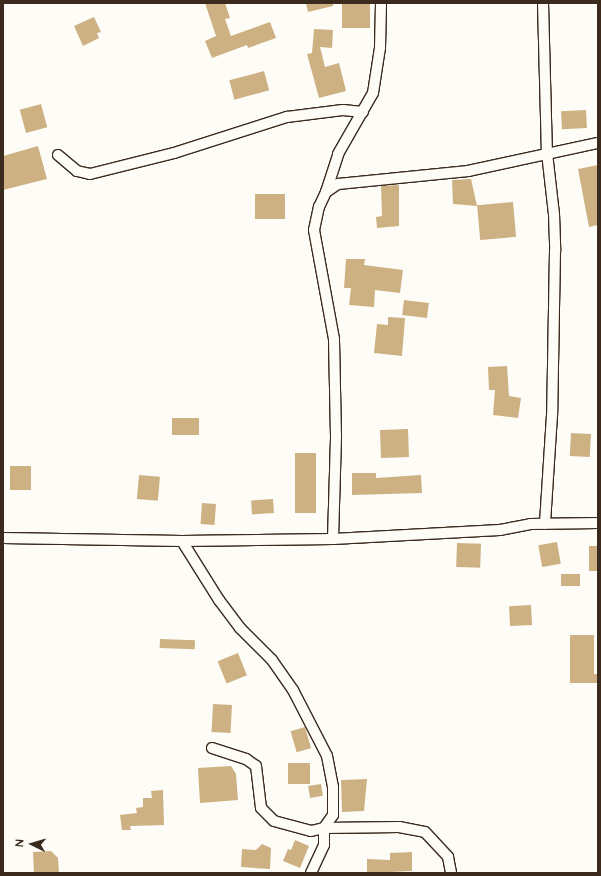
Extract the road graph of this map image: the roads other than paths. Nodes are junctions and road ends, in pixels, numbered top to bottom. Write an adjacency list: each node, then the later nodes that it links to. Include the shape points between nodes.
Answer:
1 (381, 3): 3 (street, via 377,78 373,93)
2 (542, 3): 5 (street, via 545,25)
3 (363, 112): 6 (street, via 343,110 287,117 174,153 90,174 77,171); 7 (street, via 338,154)
4 (598, 143): 5 (street)
5 (547, 153): 7 (street, via 468,171 338,184); 9 (street, via 554,214 555,251 552,414)
6 (58, 155)
7 (326, 192): 11 (street, via 314,230 334,339 336,436)
8 (598, 523): 9 (street)
9 (545, 524): 11 (street, via 500,530)
10 (3, 538): 12 (street)
11 (333, 539): 12 (street)
12 (182, 541): 14 (street, via 240,628 272,660 313,726 327,756 333,787 333,815)
13 (212, 748): 14 (street, via 246,759 256,766 261,808 274,821 311,831)
14 (324, 828): 15 (street, via 324,845); 16 (street, via 399,827 425,832 448,857)
15 (312, 873)
16 (451, 873)

